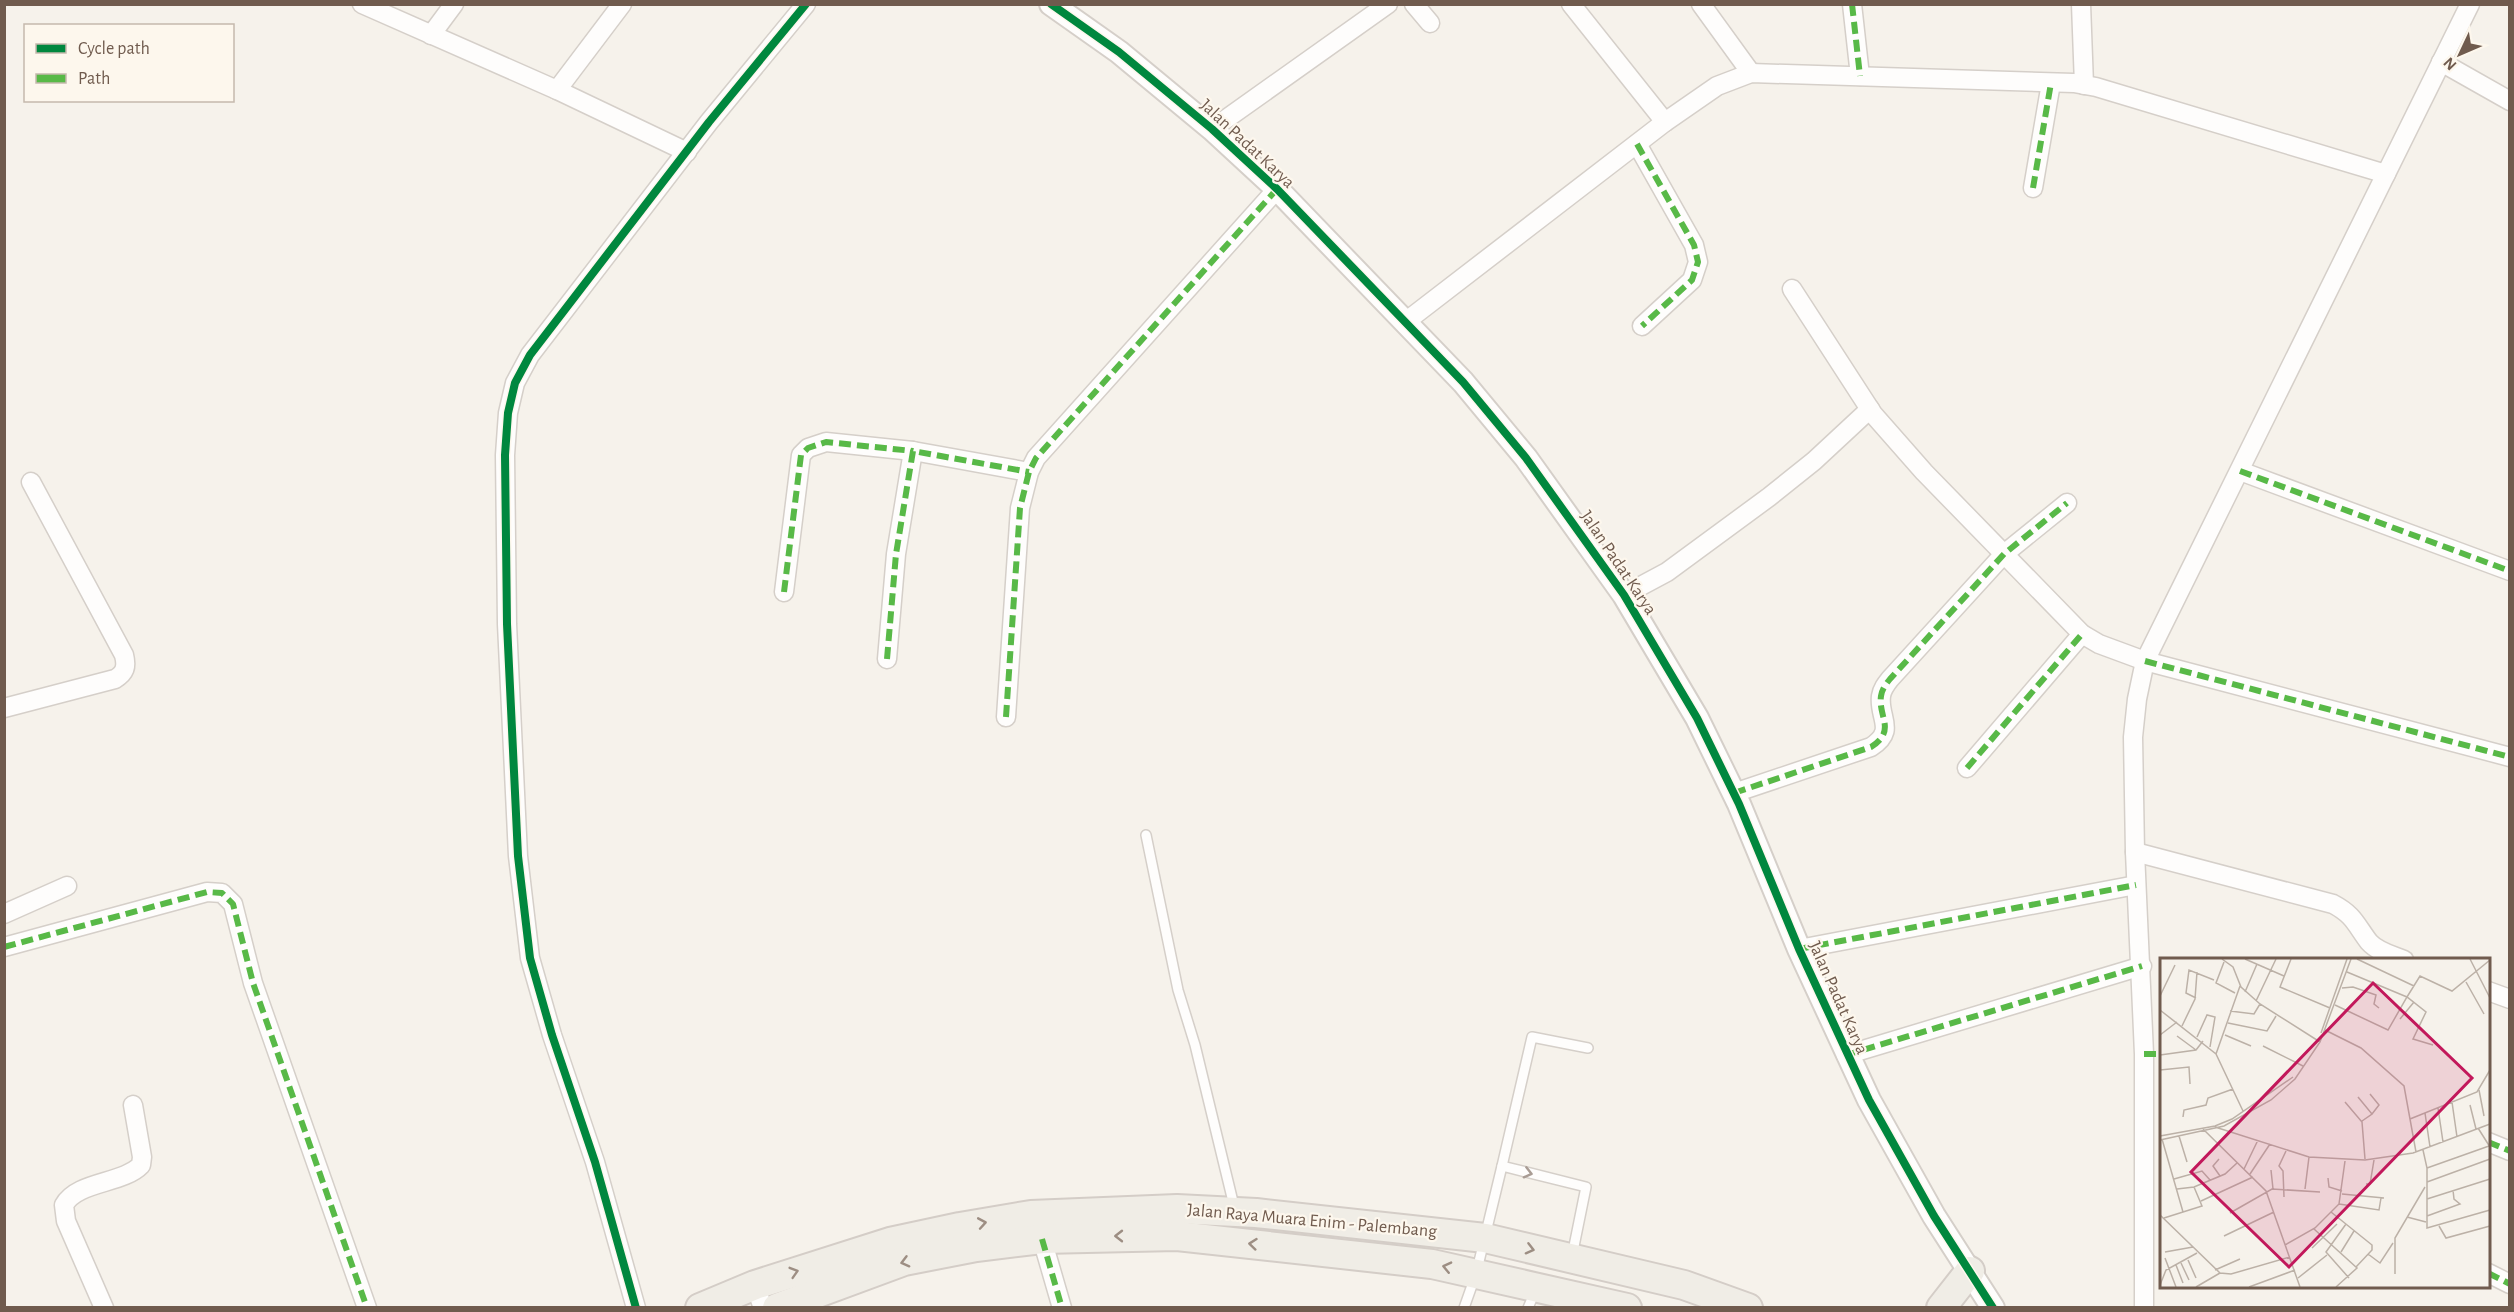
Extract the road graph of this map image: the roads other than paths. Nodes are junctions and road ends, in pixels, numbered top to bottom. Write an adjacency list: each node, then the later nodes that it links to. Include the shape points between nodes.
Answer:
1 (362, 4): 14 (street)
2 (454, 4): 14 (street)
3 (622, 4): 20 (street)
4 (806, 4): 25 (street)
5 (1051, 4): 23 (street, Jalan Padat Karya, via 1119,52)
6 (1388, 4): 23 (street)
7 (1414, 4): 13 (street)
8 (1571, 4): 22 (street)
9 (1701, 4): 16 (street)
10 (1852, 4): 17 (street)
11 (2081, 4): 19 (street)
12 (2469, 4): 15 (street)
13 (1430, 22)
14 (431, 35): 20 (street)
15 (2441, 62): 21 (street); 26 (street)
16 (1751, 73): 17 (street); 22 (street, via 1717,86)
17 (1860, 76): 18 (street)
18 (2051, 83): 19 (street); 27 (street)
19 (2084, 85): 26 (street)
20 (557, 90): 25 (street)
21 (2510, 101)
22 (1665, 122): 24 (street)
23 (1212, 129): 28 (street, Jalan Padat Karya)
24 (1637, 144): 30 (street); 31 (street, via 1694,245 1698,262 1692,280)
25 (687, 152): 80 (street, via 530,355 515,383 505,455 514,781 518,856 531,958)
26 (2386, 174): 34 (street)
27 (2033, 188)
28 (1276, 189): 30 (street, Jalan Padat Karya); 35 (street, via 1036,458)
29 (1792, 289): 32 (street)
30 (1404, 323): 41 (street, Jalan Padat Karya, via 1494,417)
31 (1642, 326)
32 (1870, 410): 38 (street); 41 (street, via 1769,497 1667,572)
33 (913, 451): 35 (street); 40 (street, via 826,442 801,455); 43 (street, via 896,554)
34 (2240, 471): 39 (street); 44 (street)
35 (1029, 472): 46 (street, via 1020,508)
36 (30, 482): 45 (street, via 126,665 115,679)
37 (2067, 504): 38 (street)
38 (2004, 554): 42 (street); 49 (street, via 1883,689 1886,729 1882,740)
39 (2510, 571)
40 (784, 592)
41 (1624, 595): 49 (street, Jalan Padat Karya, via 1696,718)
42 (2082, 634): 44 (street); 48 (street)
43 (887, 659)
44 (2145, 661): 47 (street); 51 (street, via 2133,737)
45 (4, 708)
46 (1006, 717)
47 (2510, 757)
48 (1967, 768)
49 (1734, 793): 56 (street, Jalan Padat Karya)
50 (1146, 835): 68 (lane, via 1178,990)
51 (2135, 852): 52 (street); 57 (street, via 2333,904 2354,918 2370,943)
52 (2136, 885): 56 (street); 58 (street)
53 (67, 886): 54 (street)
54 (4, 914)
55 (4, 947): 79 (street, via 207,892 222,893 233,904 253,983)
56 (1799, 949): 63 (street, Jalan Padat Karya)
57 (2399, 958)
58 (2142, 966): 62 (street); 63 (street)
59 (2490, 993): 60 (street)
60 (2510, 999)
61 (1588, 1048): 67 (lane, via 1532,1037)
62 (2153, 1054): 89 (street)
63 (1846, 1055): 72 (street, Jalan Padat Karya, via 1905,1167)
64 (133, 1105): 78 (street, via 141,1165 75,1194 64,1205 66,1221)
65 (2490, 1143): 66 (street)
66 (2510, 1151)
67 (1502, 1166): 69 (lane); 71 (lane, one-way to 71, via 1586,1187)
68 (1235, 1212): 69 (main road, Jalan Raya Muara Enim - Palembang); 76 (main road, Jalan Raya Muara Enim - Palembang, one-way to 68, via 890,1242 1031,1215 1177,1209)
69 (1485, 1238): 71 (main road, Jalan Raya Muara Enim - Palembang, one-way to 71); 73 (lane)
70 (1042, 1239): 73 (main road, Jalan Raya Muara Enim - Palembang, one-way to 70, via 1432,1264 1177,1236); 82 (main road, Jalan Raya Muara Enim - Palembang, one-way to 82, via 904,1262); 83 (street)
71 (1571, 1259): 86 (main road, Jalan Raya Muara Enim - Palembang, via 1684,1286)
72 (1970, 1271): 87 (main road); 88 (street, Jalan Padat Karya)
73 (1476, 1274): 77 (main road, Jalan Raya Muara Enim - Palembang); 84 (lane)
74 (2490, 1274): 75 (street)
75 (2510, 1284)
76 (759, 1296): 81 (main road, Jalan Raya Muara Enim - Palembang)
77 (1532, 1297): 85 (main road, Jalan Raya Muara Enim - Palembang)
78 (104, 1308)
79 (367, 1308)
80 (636, 1308)
81 (700, 1308)
82 (777, 1308)
83 (1062, 1308)
84 (1464, 1308)
85 (1627, 1308)
86 (1748, 1308)
87 (1941, 1308)
88 (1993, 1308)
89 (2144, 1308)

